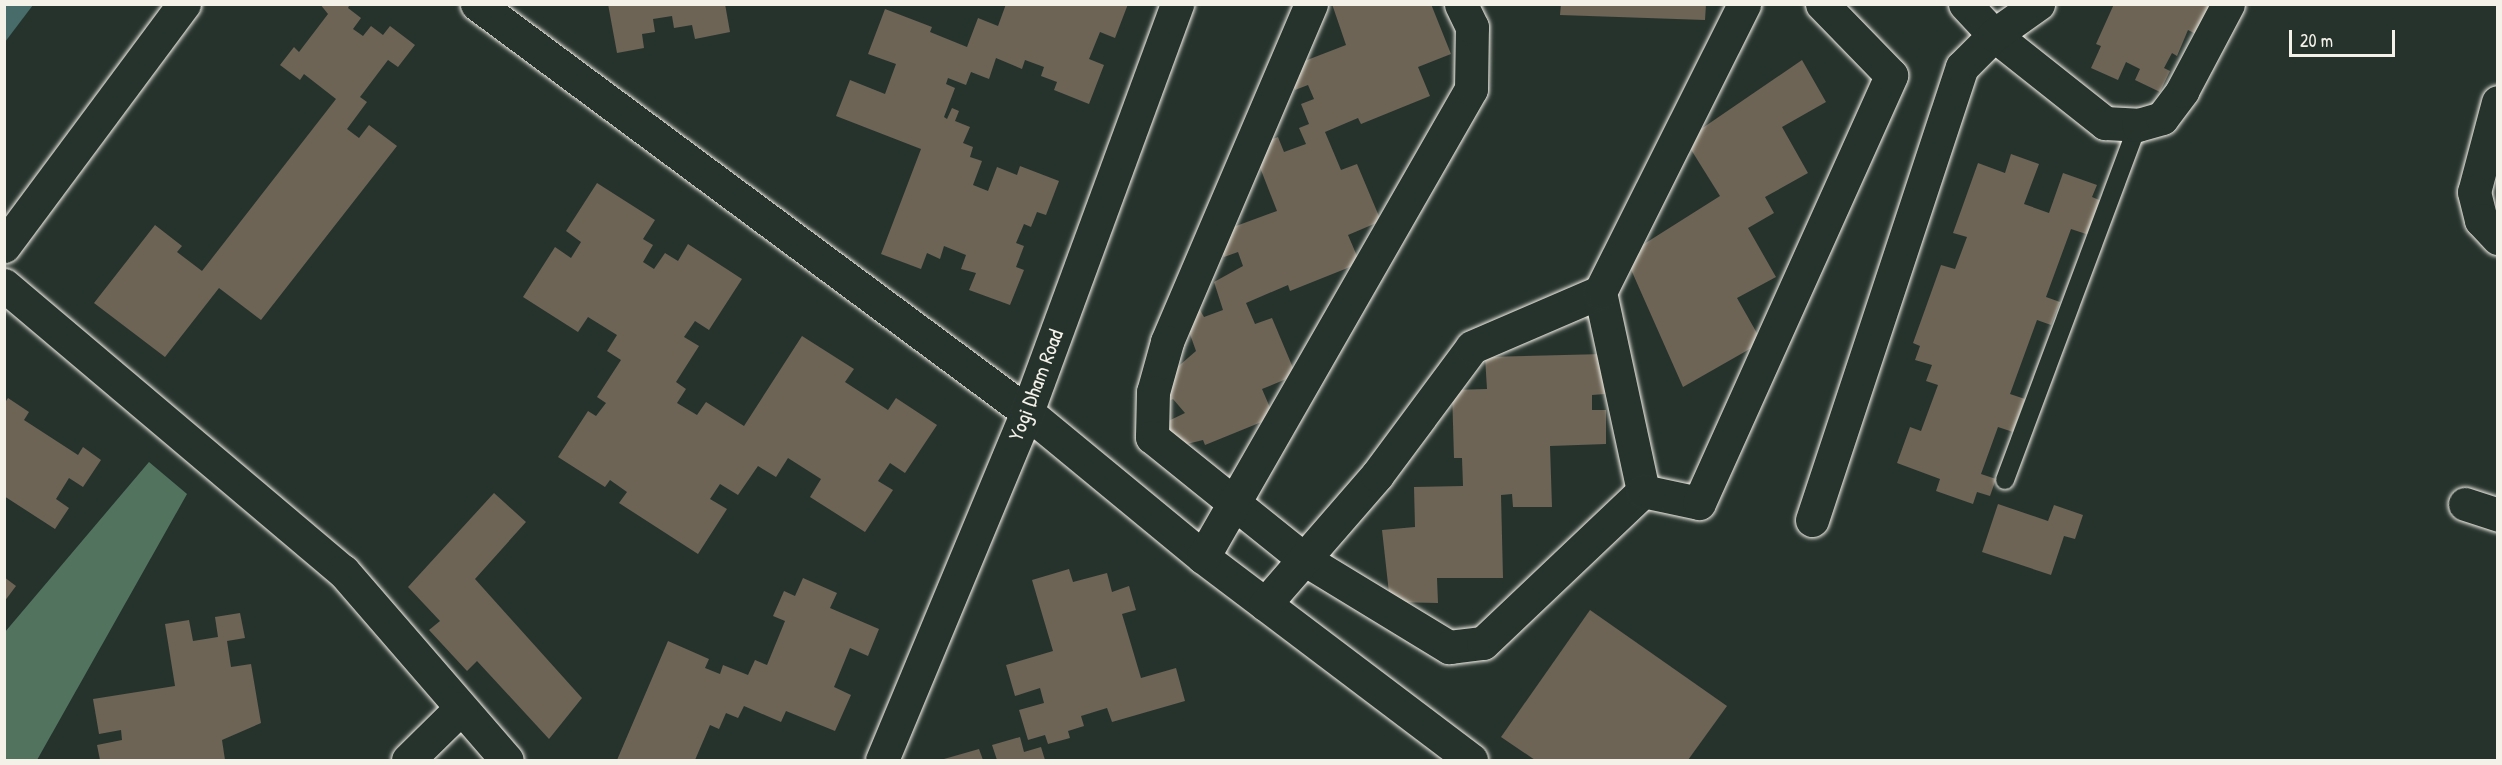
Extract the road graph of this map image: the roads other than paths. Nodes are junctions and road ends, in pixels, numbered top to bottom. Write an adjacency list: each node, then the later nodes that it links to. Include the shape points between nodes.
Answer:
1 (184, 4): 15 (street)
2 (477, 4): 18 (street)
3 (1178, 4): 18 (street, Yogi Dham Road)
4 (1311, 4): 22 (street, via 1167,342 1153,392 1152,437)
5 (1461, 4): 22 (street, via 1472,27 1471,89)
6 (1744, 4): 17 (street)
7 (1821, 4): 20 (street, via 1891,75 1699,503)
8 (1965, 4): 11 (street)
9 (2038, 4): 11 (street)
10 (2228, 4): 13 (street, via 2182,90 2162,118)
11 (1994, 35): 13 (street, via 2105,123); 24 (street, via 1962,67)
12 (2498, 102): 14 (street, via 2474,192 2481,220)
13 (2138, 125): 19 (lane)
14 (2498, 238)
15 (4, 246)
16 (4, 285): 28 (street, via 343,571)
17 (1600, 292): 20 (street); 26 (street, via 1472,347 1377,475)
18 (1027, 412): 25 (street); 31 (street, Yogi Dham Road)
19 (2004, 480)
20 (1643, 491): 26 (street, via 1483,643 1449,647)
21 (2465, 504): 23 (street)
22 (1237, 505): 25 (street); 26 (street)
23 (2498, 515)
24 (1812, 520)
25 (1203, 557): 27 (street)
26 (1304, 559): 27 (street)
27 (1265, 604): 32 (street)
28 (461, 708): 29 (street); 30 (street)
29 (408, 760)
30 (507, 760)
31 (882, 760)
32 (1471, 760)

